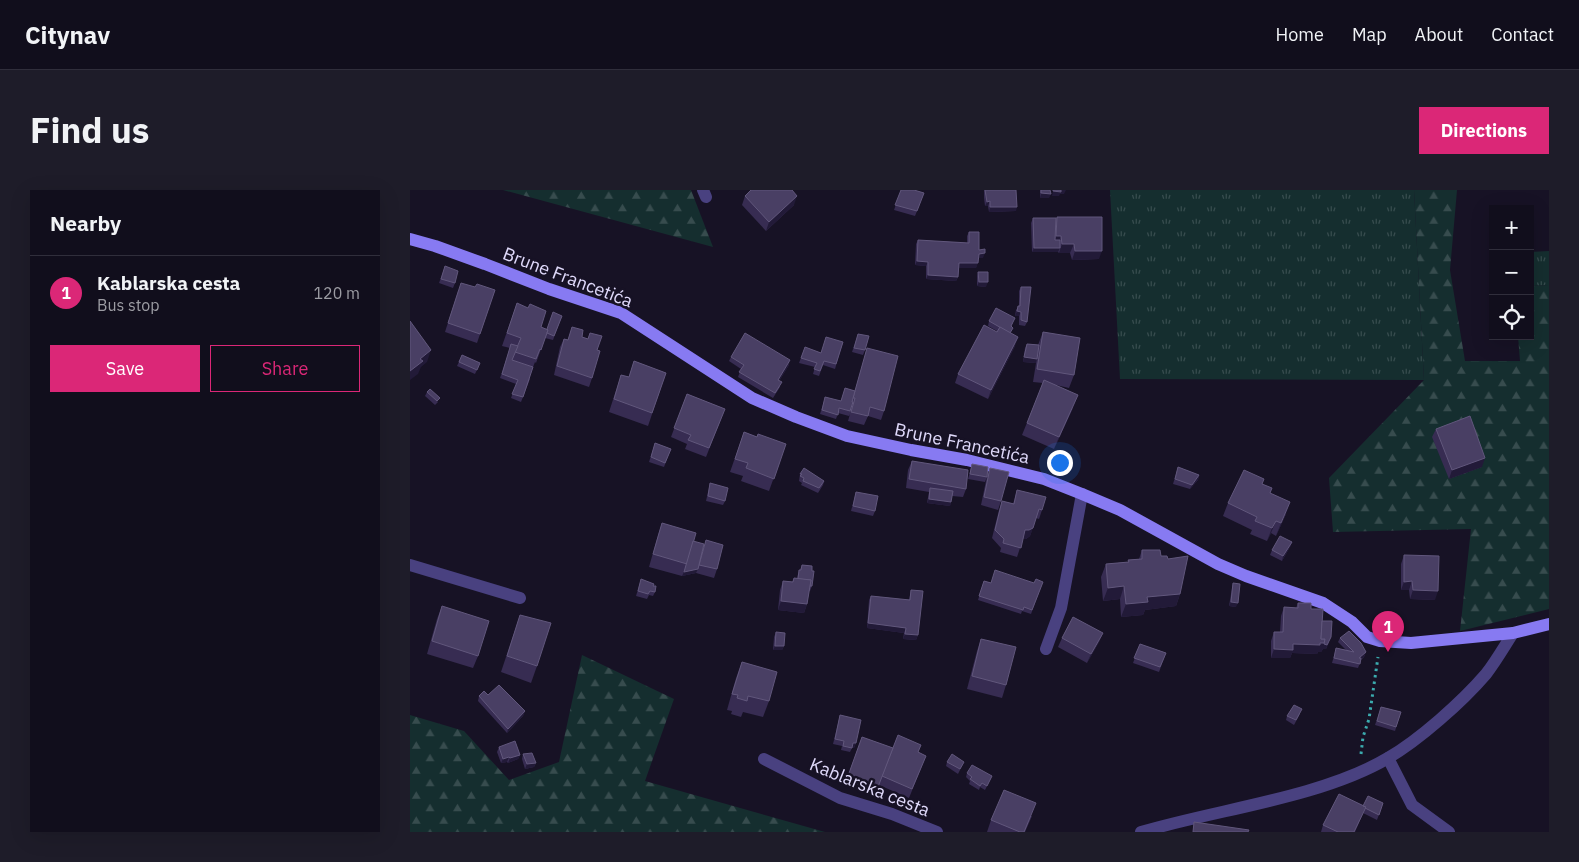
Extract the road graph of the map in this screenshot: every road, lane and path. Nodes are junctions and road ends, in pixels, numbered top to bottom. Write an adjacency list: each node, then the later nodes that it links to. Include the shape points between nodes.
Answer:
1 (410, 239): 2 (street, Brune Francetića, via 621,313 752,398 796,417 847,436 1044,479)
2 (1082, 494): 7 (street, Brune Francetića, via 1142,522 1218,564 1323,603 1352,622 1367,637); 8 (street, via 1061,608)
3 (410, 565): 4 (street)
4 (520, 598)
5 (1549, 624): 6 (street)
6 (1513, 633): 7 (street, Brune Francetića, via 1411,643); 9 (street, via 1485,675 1447,713)
7 (1380, 641): 11 (path)
8 (1046, 649)
9 (1388, 758): 11 (street); 14 (street, via 1412,805)
10 (764, 759): 12 (street, Kablarska cesta, via 840,798)
11 (1356, 774): 13 (street, via 1308,791)
12 (937, 832)
13 (1141, 832)
14 (1449, 832)

